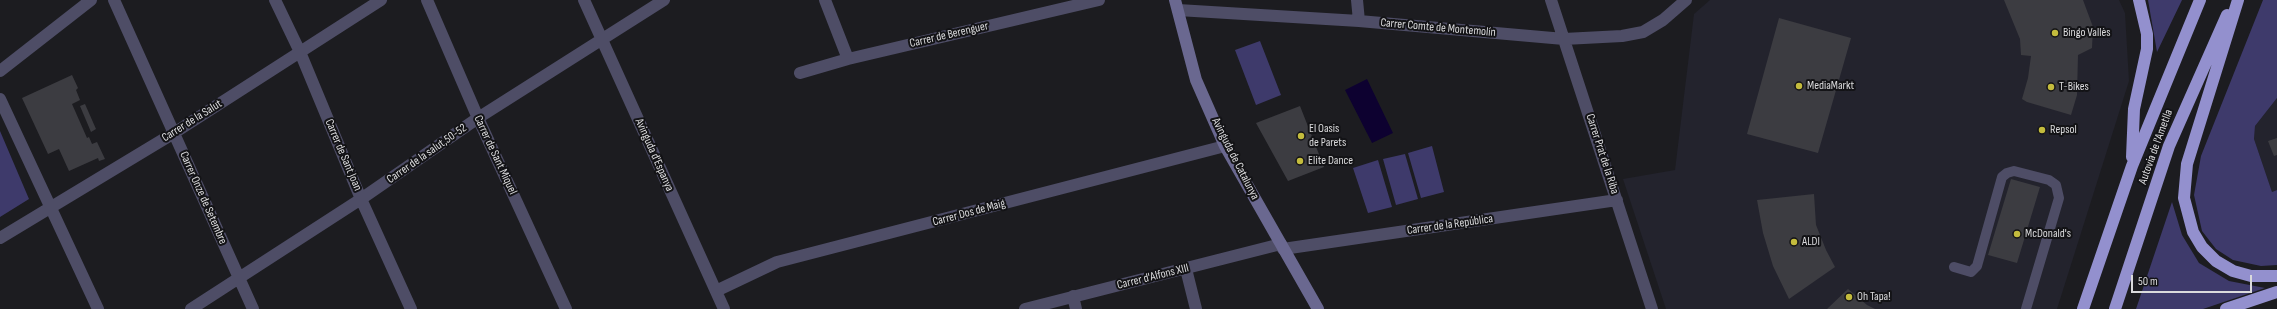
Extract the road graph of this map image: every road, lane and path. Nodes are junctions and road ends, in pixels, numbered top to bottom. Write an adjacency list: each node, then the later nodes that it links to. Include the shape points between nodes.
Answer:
1 (91, 0): 23 (street)
2 (114, 0): 27 (street, Carrer Onze de Setembre)
3 (275, 0): 21 (street, Carrer de Sant Joan)
4 (381, 0): 21 (street, Carrer de la Salut)
5 (427, 0): 26 (street, Carrer de Sant Miquel)
6 (584, 0): 19 (street, Avinguda d'Espanya)
7 (664, 0): 19 (street, Carrer de la salut,50-52)
8 (825, 0): 22 (street)
9 (1099, 0): 22 (street, Carrer de Berenguer)
10 (1357, 0): 18 (street)
11 (1551, 0): 20 (street, Carrer Prat de la Riba)
12 (1686, 0): 20 (street, Carrer Comte de Montemolín, via 1663,20 1643,32 1622,36)
13 (2139, 0): 29 (highway, via 2147,34 2147,49 2134,109)
14 (2200, 0): 29 (highway, Autovia de l'Ametlla)
15 (2234, 0): 55 (highway, Autovia de l'Ametlla, via 2169,146)
16 (2238, 0): 37 (highway, via 2187,164 2184,198 2193,232 2202,247 2216,261 2251,276)
17 (1176, 5): 18 (street, Carrer Comte de Montemolín); 28 (street, Avinguda de Catalunya, via 1196,80)
18 (1359, 21): 20 (street, Carrer Comte de Montemolín)
19 (601, 38): 26 (street, Carrer de la salut,50-52); 39 (street, Avinguda d'Espanya)
20 (1564, 39): 31 (street, Carrer Prat de la Riba)
21 (300, 52): 27 (street, Carrer de la Salut); 30 (street, Carrer de Sant Joan)
22 (848, 59): 24 (street, Carrer de Berenguer)
23 (0, 71)
24 (800, 73)
25 (0, 99): 32 (street)
26 (478, 118): 30 (street, Carrer de la salut,50-52); 46 (street, Carrer de Sant Miquel)
27 (174, 133): 32 (street, Carrer de la Salut); 38 (street, Carrer Onze de Setembre)
28 (1225, 146): 34 (street, Avinguda de Catalunya); 39 (street, Carrer Dos de Maig, via 777,262)
29 (2132, 166): 54 (highway, Autovia de l'Ametlla)
30 (361, 199): 38 (street, Carrer de la salut,50-52); 45 (street, Carrer de Sant Joan)
31 (1617, 200): 34 (street, Carrer de la República); 52 (street, Carrer Prat de la Riba)
32 (50, 208): 33 (street, Carrer de la Salut); 42 (street)
33 (0, 238)
34 (1282, 247): 36 (street, Carrer d'Alfons XIII); 51 (street, Avinguda de Catalunya)
35 (1954, 266): 53 (lane, via 1971,272 1977,266 2002,177 2014,171 2049,180 2056,185 2059,198)
36 (1186, 269): 41 (street, Carrer d'Alfons XIII); 50 (street)
37 (2277, 276)
38 (239, 279): 43 (street, Carrer de la salut,50-52); 44 (street, Carrer Onze de Setembre)
39 (716, 291): 47 (street, Avinguda d'Espanya)
40 (2277, 292): 56 (highway)
41 (1074, 296): 48 (street, Carrer d'Alfons XIII); 49 (street)
42 (98, 309)
43 (191, 309)
44 (253, 309)
45 (411, 309)
46 (566, 309)
47 (724, 309)
48 (1025, 309)
49 (1076, 309)
50 (1196, 309)
51 (1318, 309)
52 (1652, 309)
53 (2026, 309)
54 (2083, 309)
55 (2115, 309)
56 (2226, 309)

